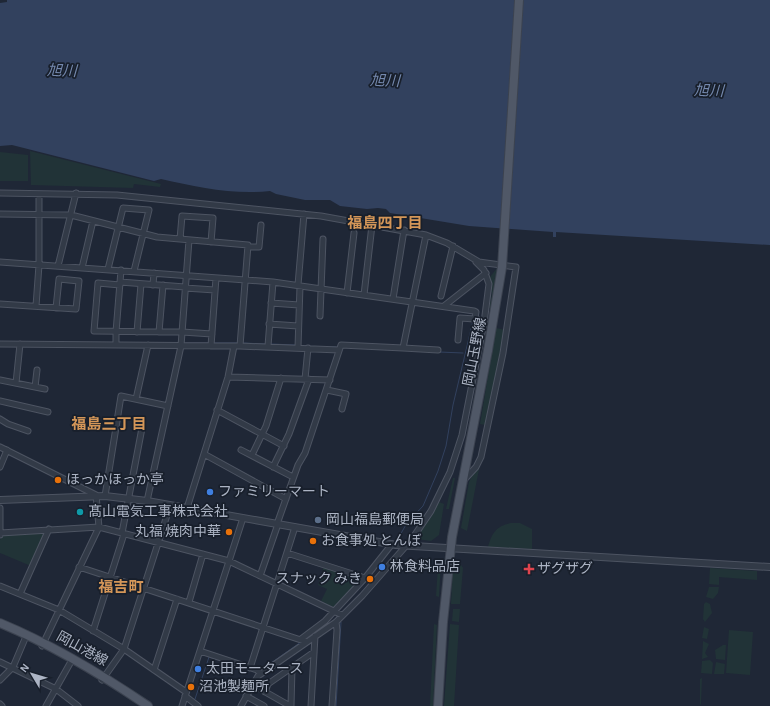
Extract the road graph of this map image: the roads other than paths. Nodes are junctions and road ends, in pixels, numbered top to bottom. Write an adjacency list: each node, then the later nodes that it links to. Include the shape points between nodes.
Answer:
1 (519, 0): 110 (main road, 岡山玉野線, bridge, via 502,267)
2 (0, 193): 4 (street)
3 (76, 193): 4 (street); 6 (street, via 160,198); 8 (street)
4 (39, 194): 7 (street)
5 (0, 214): 7 (street)
6 (304, 214): 11 (street); 42 (street)
7 (39, 215): 8 (street); 26 (street)
8 (70, 215): 9 (street); 27 (street)
9 (92, 221): 12 (street); 28 (street)
10 (261, 225): 22 (street, via 259,247)
11 (372, 225): 13 (street); 47 (street)
12 (118, 228): 15 (street); 15 (street, via 123,208 149,210); 29 (street)
13 (404, 230): 16 (street); 49 (street)
14 (354, 233): 46 (street)
15 (144, 234): 17 (street); 30 (street)
16 (426, 235): 21 (street); 50 (street)
17 (180, 239): 19 (street); 20 (street, via 182,216 213,218)
18 (323, 239): 44 (street)
19 (189, 240): 20 (street); 34 (street)
20 (211, 242): 22 (street)
21 (453, 246): 23 (street); 48 (street)
22 (248, 247): 36 (street)
23 (474, 259): 25 (street); 32 (street)
24 (0, 262): 26 (street)
25 (493, 265): 32 (street, via 489,266); 110 (street, via 516,267 513,296 481,457 476,467)
26 (39, 266): 27 (street); 54 (street)
27 (58, 266): 28 (street)
28 (82, 268): 29 (street)
29 (108, 269): 31 (street)
30 (134, 271): 31 (street); 33 (street)
31 (121, 272): 37 (street)
32 (486, 273): 55 (street); 59 (street, via 489,291)
33 (154, 274): 34 (street); 40 (street)
34 (186, 277): 35 (street); 43 (street)
35 (216, 279): 36 (street); 45 (street)
36 (245, 281): 38 (street); 74 (street)
37 (120, 283): 39 (street); 62 (street); 62 (street, via 98,283 94,331)
38 (272, 283): 42 (street); 51 (street)
39 (141, 284): 40 (street); 63 (street)
40 (153, 285): 41 (street)
41 (163, 285): 43 (street); 64 (street)
42 (299, 285): 44 (street); 53 (street)
43 (185, 288): 45 (street); 65 (street)
44 (320, 289): 46 (street); 57 (street)
45 (215, 290): 66 (street)
46 (347, 293): 47 (street)
47 (364, 295): 49 (street)
48 (441, 296)
49 (393, 299): 50 (street)
50 (413, 302): 55 (street); 78 (street)
51 (271, 303): 53 (street); 60 (street)
52 (0, 304): 54 (street)
53 (299, 305): 61 (street)
54 (36, 306): 56 (street)
55 (444, 306): 58 (street, via 474,311)
56 (56, 308): 56 (street, via 76,309 79,281 59,279)
57 (320, 316)
58 (476, 319): 59 (street); 67 (street, via 460,318)
59 (484, 323): 129 (street, via 456,454 431,511)
60 (269, 324): 61 (street); 75 (street)
61 (298, 326): 76 (street)
62 (116, 332): 63 (street); 70 (street)
63 (138, 332): 64 (street)
64 (159, 332): 65 (street)
65 (182, 332): 66 (street); 72 (street)
66 (212, 334): 73 (street)
67 (458, 340)
68 (0, 344): 69 (street)
69 (20, 344): 70 (street); 87 (street)
70 (116, 344): 71 (street)
71 (148, 345): 72 (street); 91 (street)
72 (181, 346): 73 (street); 93 (street)
73 (211, 346): 74 (street)
74 (237, 346): 75 (street); 82 (street)
75 (268, 346): 76 (street)
76 (298, 347): 77 (street)
77 (308, 348): 79 (street); 84 (street)
78 (403, 348): 79 (street, via 341,345); 80 (street)
79 (339, 350): 86 (street)
80 (438, 350)
81 (37, 370): 88 (street)
82 (228, 377): 83 (street); 95 (street)
83 (281, 378): 84 (street); 100 (street)
84 (307, 379): 86 (street); 101 (street)
85 (0, 380): 87 (street)
86 (328, 380): 90 (street)
87 (16, 383): 88 (street)
88 (35, 387): 89 (street)
89 (45, 389)
90 (327, 390): 94 (street, via 346,394); 109 (street, via 305,453)
91 (136, 399): 93 (street); 112 (street, via 121,396)
92 (0, 401): 96 (street)
93 (168, 406): 116 (street)
94 (342, 409)
95 (217, 410): 100 (street); 105 (street)
96 (48, 412)
97 (0, 419): 99 (street)
98 (142, 428): 113 (street)
99 (28, 431)
100 (262, 434): 101 (street); 106 (street)
101 (284, 446): 108 (street)
102 (0, 447): 103 (street)
103 (7, 450): 107 (street); 111 (street)
104 (241, 450): 106 (street)
105 (204, 454): 114 (street); 119 (street)
106 (252, 455): 108 (street)
107 (0, 467)
108 (274, 467): 109 (street)
109 (293, 477): 114 (street)
110 (461, 483): 130 (main road, 岡山玉野線)
111 (96, 495): 112 (street); 115 (street); 122 (street)
112 (105, 496): 113 (street)
113 (128, 498): 116 (street); 126 (street)
114 (286, 499): 121 (street)
115 (0, 500)
116 (147, 501): 117 (street)
117 (170, 506): 119 (street); 127 (street)
118 (0, 508): 125 (street)
119 (187, 508): 120 (street)
120 (243, 518): 121 (street); 133 (street)
121 (278, 524): 123 (street); 136 (street)
122 (99, 527): 124 (street); 126 (street); 134 (street)
123 (296, 527): 128 (street); 131 (street)
124 (49, 529): 125 (street); 142 (street)
125 (0, 534)
126 (123, 534): 127 (street); 137 (street)
127 (158, 542): 132 (street); 141 (street)
128 (394, 545): 129 (street); 138 (street)
129 (406, 546): 130 (street); 147 (street, via 362,596)
130 (450, 549): 135 (street); 188 (main road, 岡山玉野線)
131 (287, 552): 138 (street); 139 (street)
132 (203, 554): 133 (street); 144 (street)
133 (229, 561): 136 (street); 146 (street)
134 (79, 567): 137 (street); 145 (street)
135 (770, 567)
136 (260, 576): 139 (street)
137 (111, 578): 141 (street); 152 (street)
138 (365, 578): 147 (street)
139 (277, 584): 147 (street); 151 (street)
140 (0, 586): 142 (street)
141 (144, 588): 143 (street); 157 (street)
142 (20, 594): 145 (street)
143 (177, 599): 144 (street); 165 (street)
144 (189, 602): 146 (street)
145 (59, 610): 152 (street); 156 (street)
146 (212, 610): 151 (street); 158 (street)
147 (338, 613): 149 (street); 155 (street)
148 (0, 622): 153 (main road, 岡山港線)
149 (336, 622): 154 (street); 187 (street)
150 (0, 627): 153 (main road, 岡山港線)
151 (263, 627): 155 (street); 163 (street)
152 (93, 631): 157 (street)
153 (26, 636): 156 (main road, 岡山港線); 162 (street)
154 (315, 636): 155 (street); 159 (street)
155 (304, 640): 166 (street)
156 (43, 645): 160 (main road, 岡山港線)
157 (124, 649): 165 (street); 167 (street)
158 (200, 651): 163 (street); 172 (street)
159 (314, 652): 164 (street); 186 (street)
160 (72, 660): 167 (main road, 岡山港線); 170 (street)
161 (0, 662): 162 (street)
162 (13, 667): 168 (street); 170 (street)
163 (250, 668): 166 (street)
164 (292, 668): 171 (street, via 268,684); 185 (street)
165 (154, 670): 172 (street)
166 (259, 672): 169 (street)
167 (103, 679): 179 (main road, 岡山港線); 180 (main road, 岡山港線)
168 (0, 680)
169 (253, 685): 171 (street); 173 (street)
170 (56, 689): 177 (street); 178 (street)
171 (265, 692): 185 (street)
172 (186, 694): 181 (street); 182 (street)
173 (246, 696): 175 (street); 183 (street)
174 (0, 704): 176 (street)
175 (258, 704): 184 (street)
176 (2, 706)
177 (46, 706)
178 (78, 706)
179 (140, 706)
180 (148, 706)
181 (182, 706)
182 (198, 706)
183 (241, 706)
184 (264, 706)
185 (291, 706)
186 (311, 706)
187 (332, 706)
188 (438, 706)

